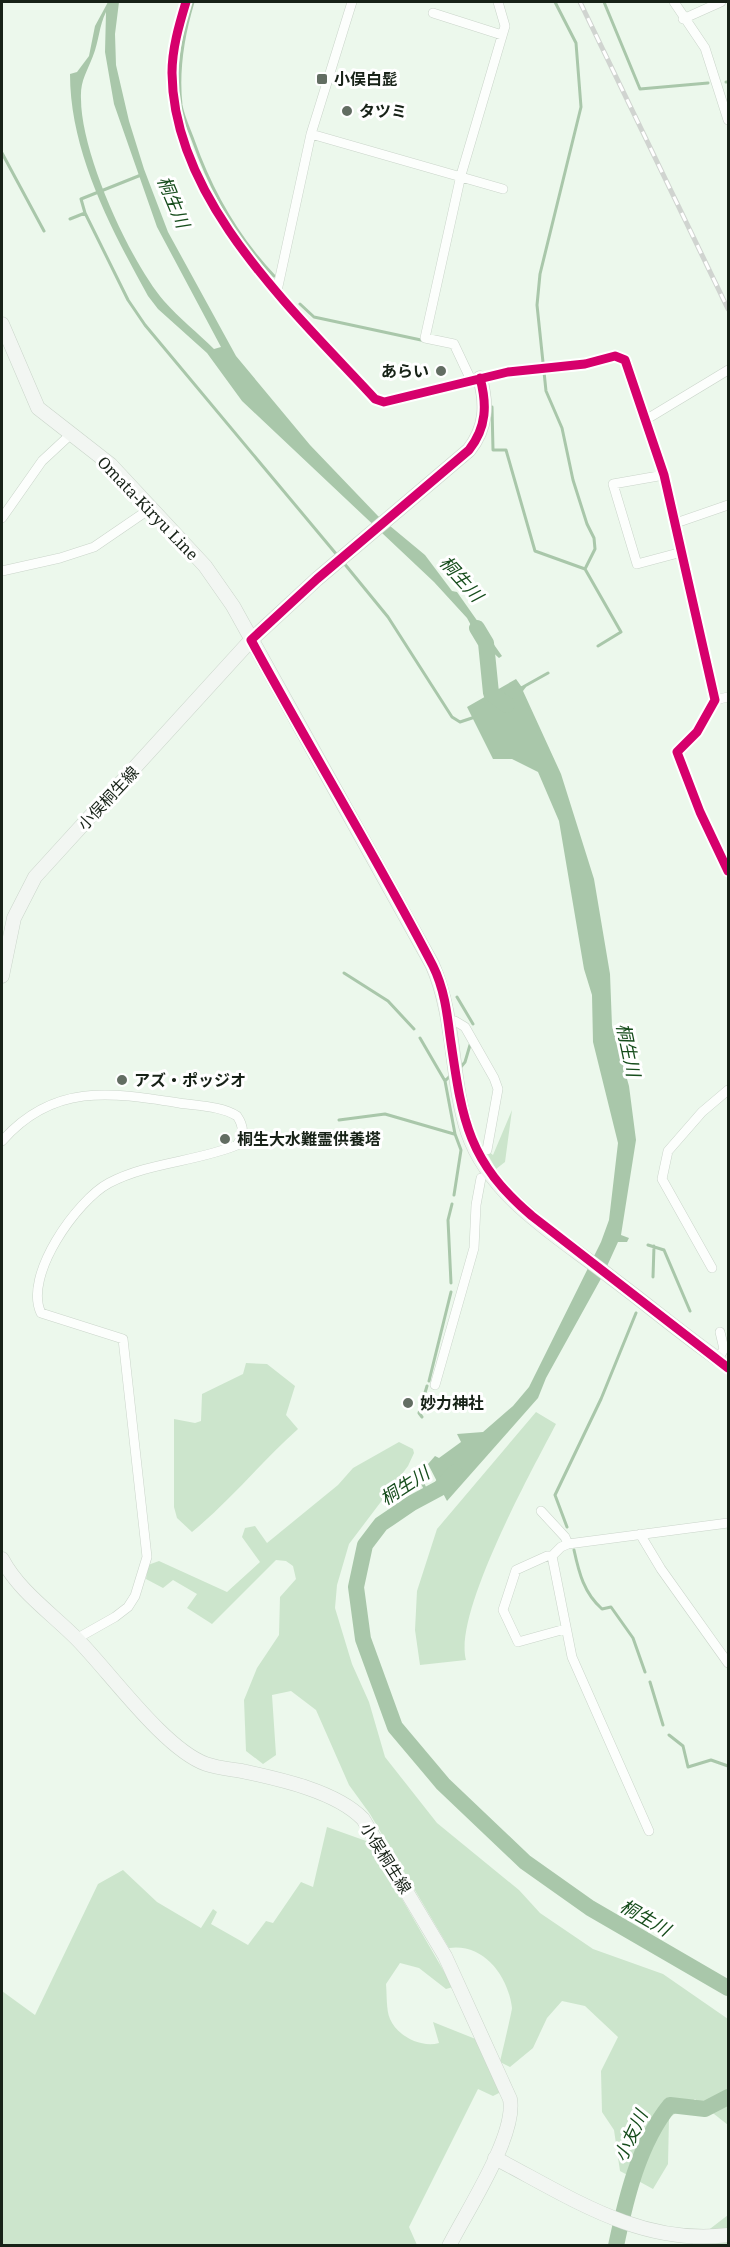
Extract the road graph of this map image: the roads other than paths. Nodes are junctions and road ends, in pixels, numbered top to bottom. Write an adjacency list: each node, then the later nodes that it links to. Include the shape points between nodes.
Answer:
1 (186, 2): 13 (street, via 172,72 175,108 184,138 224,224)
2 (352, 2): 10 (street)
3 (498, 2): 8 (street, via 504,18)
4 (674, 2): 7 (street)
5 (721, 2): 7 (street)
6 (433, 13): 8 (street)
7 (683, 19): 9 (street, via 705,48)
8 (502, 35): 11 (street)
9 (729, 120)
10 (311, 134): 11 (street); 13 (street)
11 (461, 176): 12 (street); 16 (street, via 425,338 454,344)
12 (503, 189)
13 (277, 291): 16 (street, via 378,401)
14 (2, 324): 18 (main road, Omata-Kiryu Line, via 35,404)
15 (729, 370): 17 (street)
16 (475, 379): 17 (street, via 615,356 623,358); 26 (main road, 小俣桐生線, via 485,412 475,443)
17 (647, 419): 19 (street)
18 (70, 435): 21 (main road, Omata-Kiryu Line, via 111,465); 22 (street, via 42,461)
19 (664, 475): 23 (street); 24 (street, via 613,484 637,564)
20 (729, 505): 23 (street)
21 (151, 508): 25 (street, via 94,547); 26 (main road, Omata-Kiryu Line, via 212,575)
22 (2, 518)
23 (676, 523): 24 (street)
24 (682, 552): 28 (street)
25 (2, 571)
26 (251, 640): 30 (main road, 小俣桐生線, via 35,877 14,918); 31 (main road, Omata-Kiryu Line, via 432,964)
27 (729, 697): 28 (street)
28 (715, 700): 29 (street, via 703,724 677,752 700,812)
29 (729, 870)
30 (2, 976)
31 (449, 1022): 34 (street, via 465,1027 497,1084 497,1105); 38 (main road, Omata-Kiryu Line, via 460,1102 469,1134 502,1189)
32 (729, 1090): 36 (street, via 702,1112 668,1151 662,1179)
33 (2, 1141): 47 (street, via 42,1108 92,1094 134,1096 223,1110 237,1116 242,1127 237,1145 164,1163 109,1183 91,1197 64,1230 49,1249 42,1267 41,1314 123,1339 147,1557 128,1606)
34 (487, 1150)
35 (481, 1178): 39 (street, via 474,1248)
36 (712, 1268)
37 (720, 1332): 38 (street)
38 (723, 1363)
39 (435, 1385)
40 (541, 1511): 43 (street)
41 (729, 1523): 42 (street)
42 (640, 1534): 43 (street); 48 (street)
43 (568, 1544): 44 (street)
44 (552, 1556): 46 (street); 46 (street, via 516,1570 503,1610 518,1642)
45 (2, 1559): 47 (main road, 小俣桐生線, via 13,1579)
46 (565, 1629): 49 (street, via 572,1657)
47 (76, 1639): 50 (main road, 小俣桐生線, via 156,1726 205,1764 281,1779 349,1807 363,1819 445,1956 507,2091 511,2115)
48 (729, 1663)
49 (649, 1831)
50 (495, 2158): 51 (main road, via 621,2222 671,2235); 52 (main road, 小俣桐生線)
51 (729, 2235)
52 (449, 2246)

